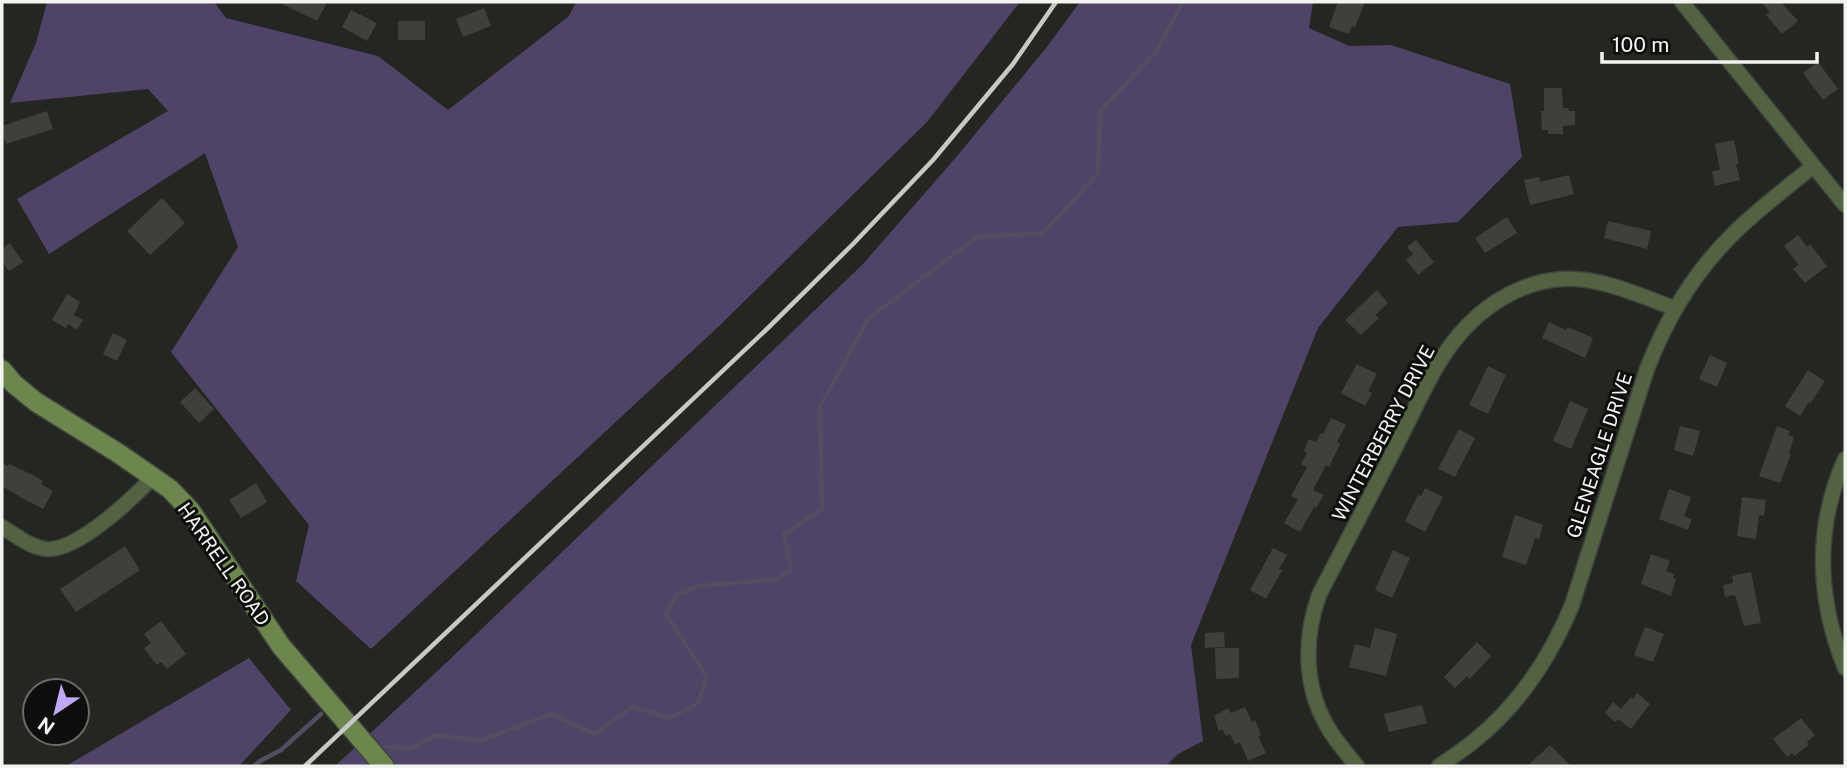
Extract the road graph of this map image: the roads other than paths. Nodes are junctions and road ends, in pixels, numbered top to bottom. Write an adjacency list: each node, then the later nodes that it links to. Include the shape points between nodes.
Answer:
1 (1682, 2): 2 (street)
2 (1813, 166): 3 (street); 4 (street, GLENEAGLE DRIVE, via 1735,231)
3 (1845, 205)
4 (1674, 308): 11 (street, WINTERBERRY DRIVE, via 1596,282 1544,281 1500,299 1467,325 1449,347 1320,595 1309,629 1307,652 1314,696 1331,733); 12 (street, GLENEAGLE DRIVE, via 1647,369 1559,635 1517,699 1475,740)
5 (2, 370): 7 (street, HARRELL ROAD, via 36,402)
6 (1845, 459): 9 (street, via 1831,498 1822,556 1827,610)
7 (154, 476): 8 (street, via 131,500 65,547 43,549); 10 (street, HARRELL ROAD, via 190,510 281,646)
8 (2, 527)
9 (1845, 668)
10 (384, 766)
11 (1357, 766)
12 (1439, 766)

